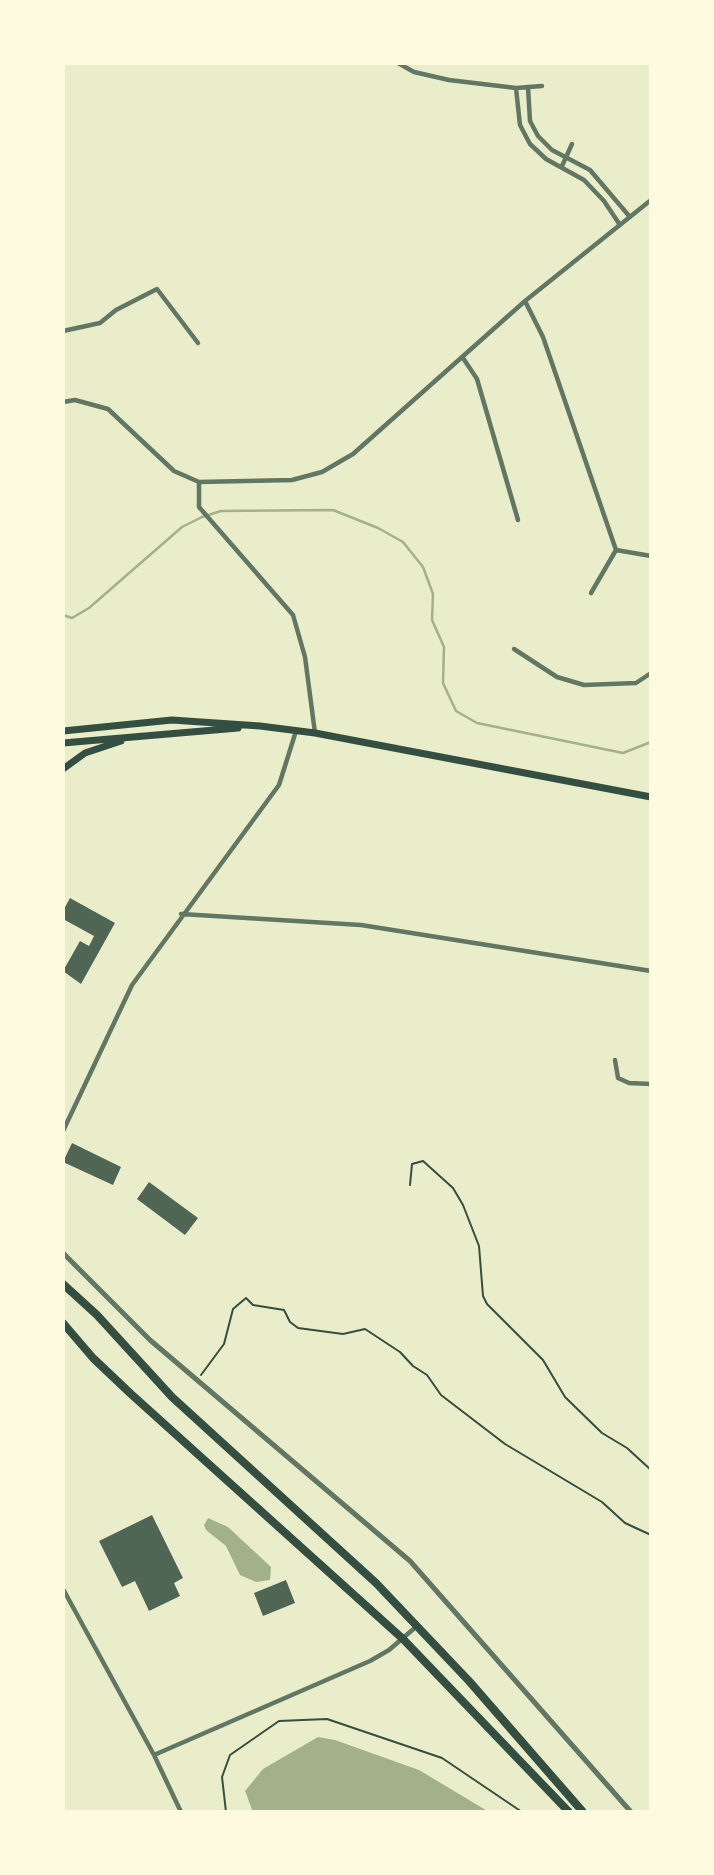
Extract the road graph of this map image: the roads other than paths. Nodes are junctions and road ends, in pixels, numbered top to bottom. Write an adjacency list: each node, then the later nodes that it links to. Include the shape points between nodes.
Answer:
1 (398, 63): 4 (street, via 449,80)
2 (542, 86): 3 (street)
3 (528, 87): 4 (street); 6 (street, via 533,127 545,145)
4 (516, 88): 7 (street, via 520,125 530,144)
5 (572, 144): 6 (street)
6 (566, 156): 7 (street); 9 (street, via 590,170)
7 (562, 166): 10 (street, via 596,191)
8 (651, 200): 9 (street)
9 (630, 217): 10 (street)
10 (620, 225): 11 (street)
11 (525, 301): 14 (street); 18 (street, via 543,337)
12 (63, 331): 13 (street, via 100,323 158,289)
13 (198, 343)
14 (463, 358): 16 (street, via 353,454 322,472 292,480); 17 (street, via 477,379)
15 (63, 402): 16 (street, via 75,400 108,409 174,471)
16 (199, 482): 26 (street, via 199,507 293,615 305,657)
17 (518, 520)
18 (616, 550): 19 (street); 20 (street)
19 (651, 556)
20 (591, 593)
21 (514, 649): 22 (street, via 557,677 584,685 636,682)
22 (651, 673)
23 (260, 726): 24 (main road, via 172,720); 25 (main road); 27 (main road)
24 (63, 731)
25 (296, 731): 26 (main road); 31 (street, via 279,785)
26 (315, 733): 30 (main road)
27 (135, 736): 28 (main road); 29 (main road, via 85,753)
28 (63, 743)
29 (63, 769)
30 (651, 797)
31 (181, 914): 32 (street, via 360,926); 35 (street, via 132,985)
32 (651, 971)
33 (615, 1060): 34 (street, via 618,1077 629,1083)
34 (651, 1084)
35 (63, 1131)
36 (63, 1253): 46 (street, via 135,1327 411,1561)
37 (63, 1284): 40 (highway, via 172,1397 334,1542)
38 (63, 1323): 41 (highway, via 131,1394)
39 (63, 1589): 42 (street)
40 (418, 1626): 41 (street); 45 (highway)
41 (403, 1639): 42 (street, via 370,1661); 44 (highway)
42 (154, 1755): 43 (street)
43 (181, 1812)
44 (569, 1812)
45 (583, 1812)
46 (631, 1812)

